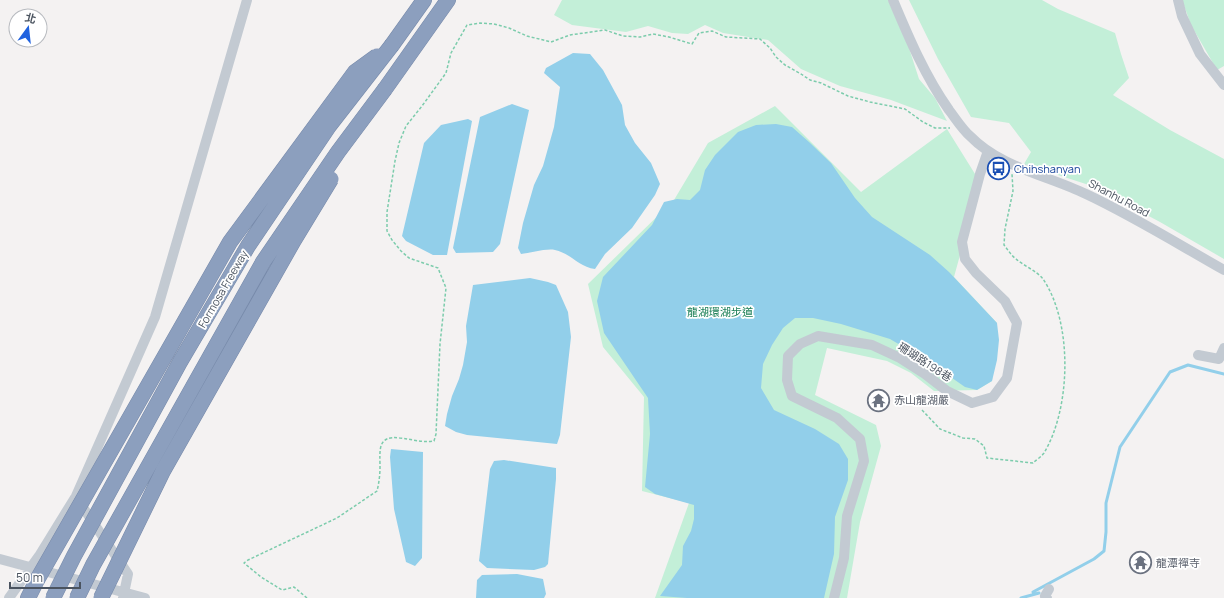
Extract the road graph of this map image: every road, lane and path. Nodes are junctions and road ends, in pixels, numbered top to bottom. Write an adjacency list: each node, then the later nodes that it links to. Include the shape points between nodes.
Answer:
1 (247, 0): 14 (street, via 155,317)
2 (424, 0): 6 (highway, Formosa Freeway)
3 (448, 0): 8 (highway, Formosa Freeway)
4 (893, 0): 9 (street, Shanhu Road, via 924,70)
5 (1178, 0): 7 (street, via 1182,16 1200,54)
6 (392, 45): 16 (highway, bridge, via 355,72 230,242); 20 (highway, Formosa Freeway, bridge, via 329,126 248,246 180,362)
7 (1224, 85)
8 (385, 89): 21 (highway, Formosa Freeway, bridge, via 262,262 100,552); 22 (highway, bridge, via 294,240 163,471)
9 (962, 127): 10 (street, Shanhu Road); 24 (path, via 935,128 905,109 848,96 810,80 785,65 760,39 726,37 712,31 699,33 692,44 653,34 640,37 623,36 605,30 570,35 551,42 494,24 467,25 451,53 446,73 406,126 399,143 386,212 387,231 392,240 409,258 438,268 446,288 440,344 436,434 434,441 391,437 384,440 380,448 377,491 337,518 244,563 282,590 294,587)
10 (988, 151): 11 (street, Shanhu Road, via 1011,164 1085,193); 25 (street, 珊瑚路198巷, via 962,242 965,260 1005,301 1017,323 1007,378 993,397 972,402 947,391 900,358 872,344 818,336 800,344 788,356 786,380 792,396 837,418 860,439 864,461 847,516 844,558)
11 (1224, 270)
12 (1224, 348): 13 (street, via 1219,360)
13 (1198, 355)
14 (76, 496): 16 (street, via 39,556); 17 (street, via 128,574)
15 (0, 559): 16 (street)
16 (33, 574): 17 (street); 18 (street); 19 (highway)
17 (124, 596): 23 (street)
18 (9, 598)
19 (28, 598)
20 (53, 598)
21 (77, 598)
22 (101, 598)
23 (145, 598)
24 (307, 598)
25 (834, 598)

